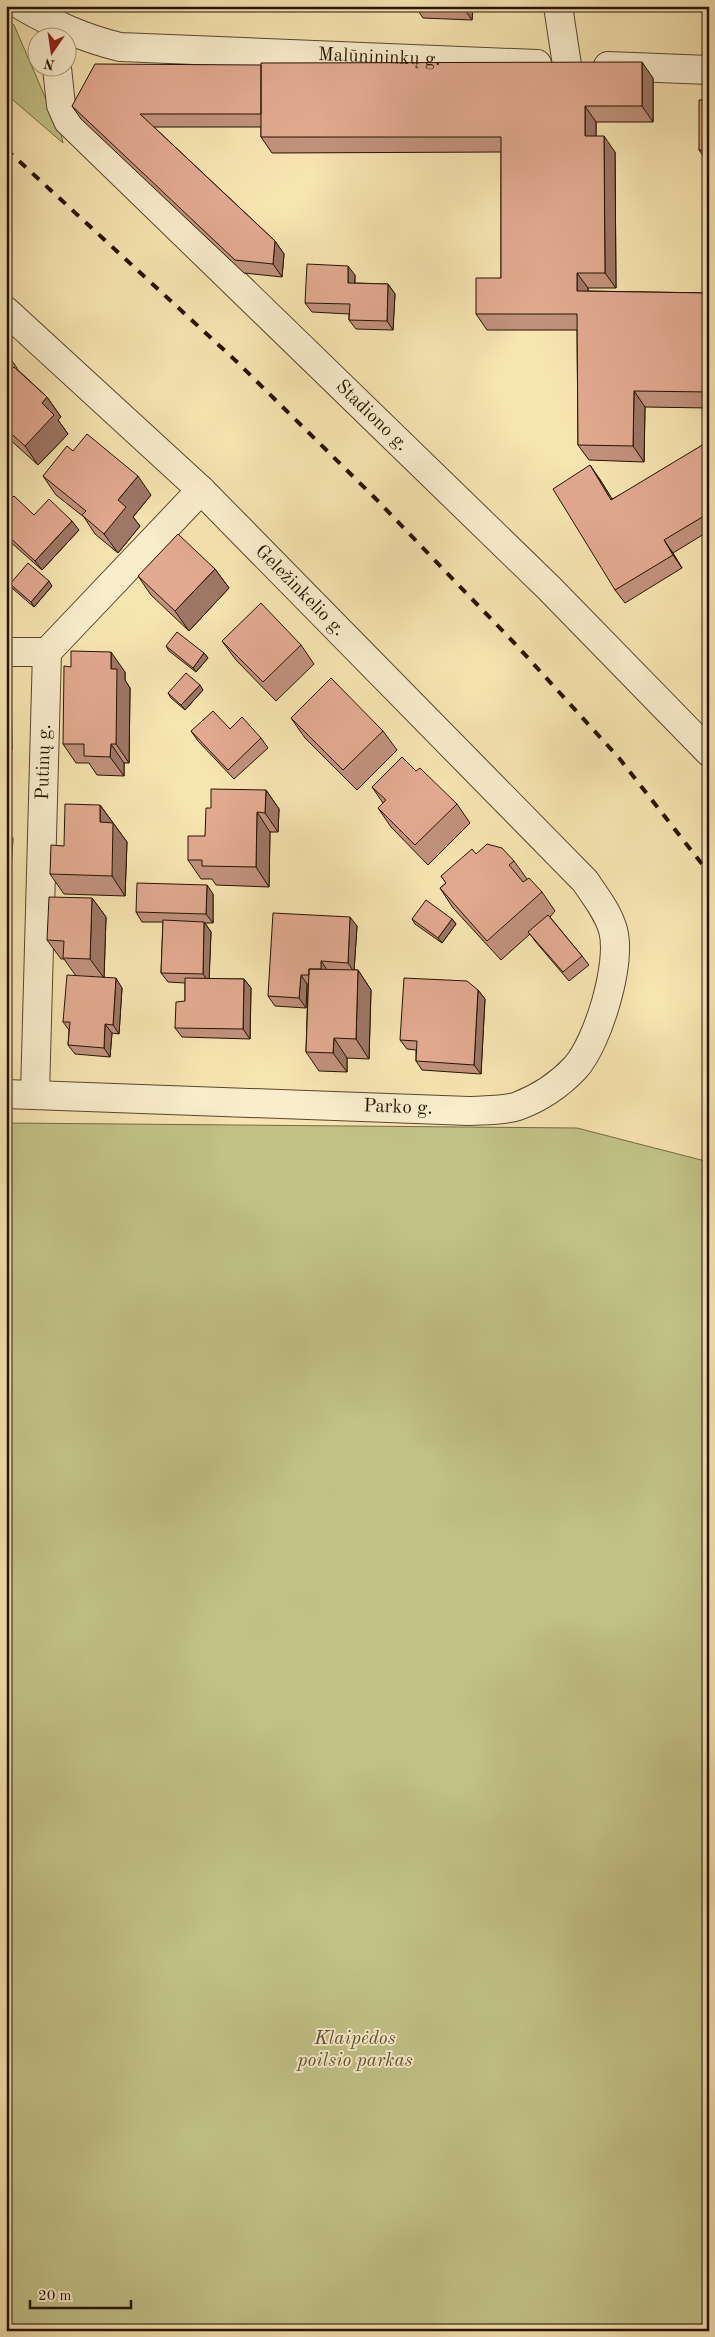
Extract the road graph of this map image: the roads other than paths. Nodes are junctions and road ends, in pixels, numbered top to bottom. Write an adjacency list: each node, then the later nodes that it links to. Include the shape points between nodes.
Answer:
1 (22, 6): 3 (street)
2 (558, 6): 5 (street)
3 (51, 28)
4 (78, 36): 5 (street, Malūnininkų g., via 120,47)
5 (567, 65): 6 (street, Malūnininkų g.)
6 (709, 70)
7 (58, 78): 12 (street, Stadiono g., via 61,105 68,121 550,588)
8 (6, 311): 9 (street, Geležinkelio g.)
9 (200, 490): 11 (street); 13 (street, Geležinkelio g.)
10 (6, 652): 11 (street)
11 (46, 652): 15 (street, Putinų g.)
12 (709, 752)
13 (585, 880): 15 (street, Parko g., via 614,931 614,967 605,1009 576,1067 552,1088 517,1106 469,1111)
14 (6, 1094): 15 (street, Parko g.)
15 (35, 1094)

